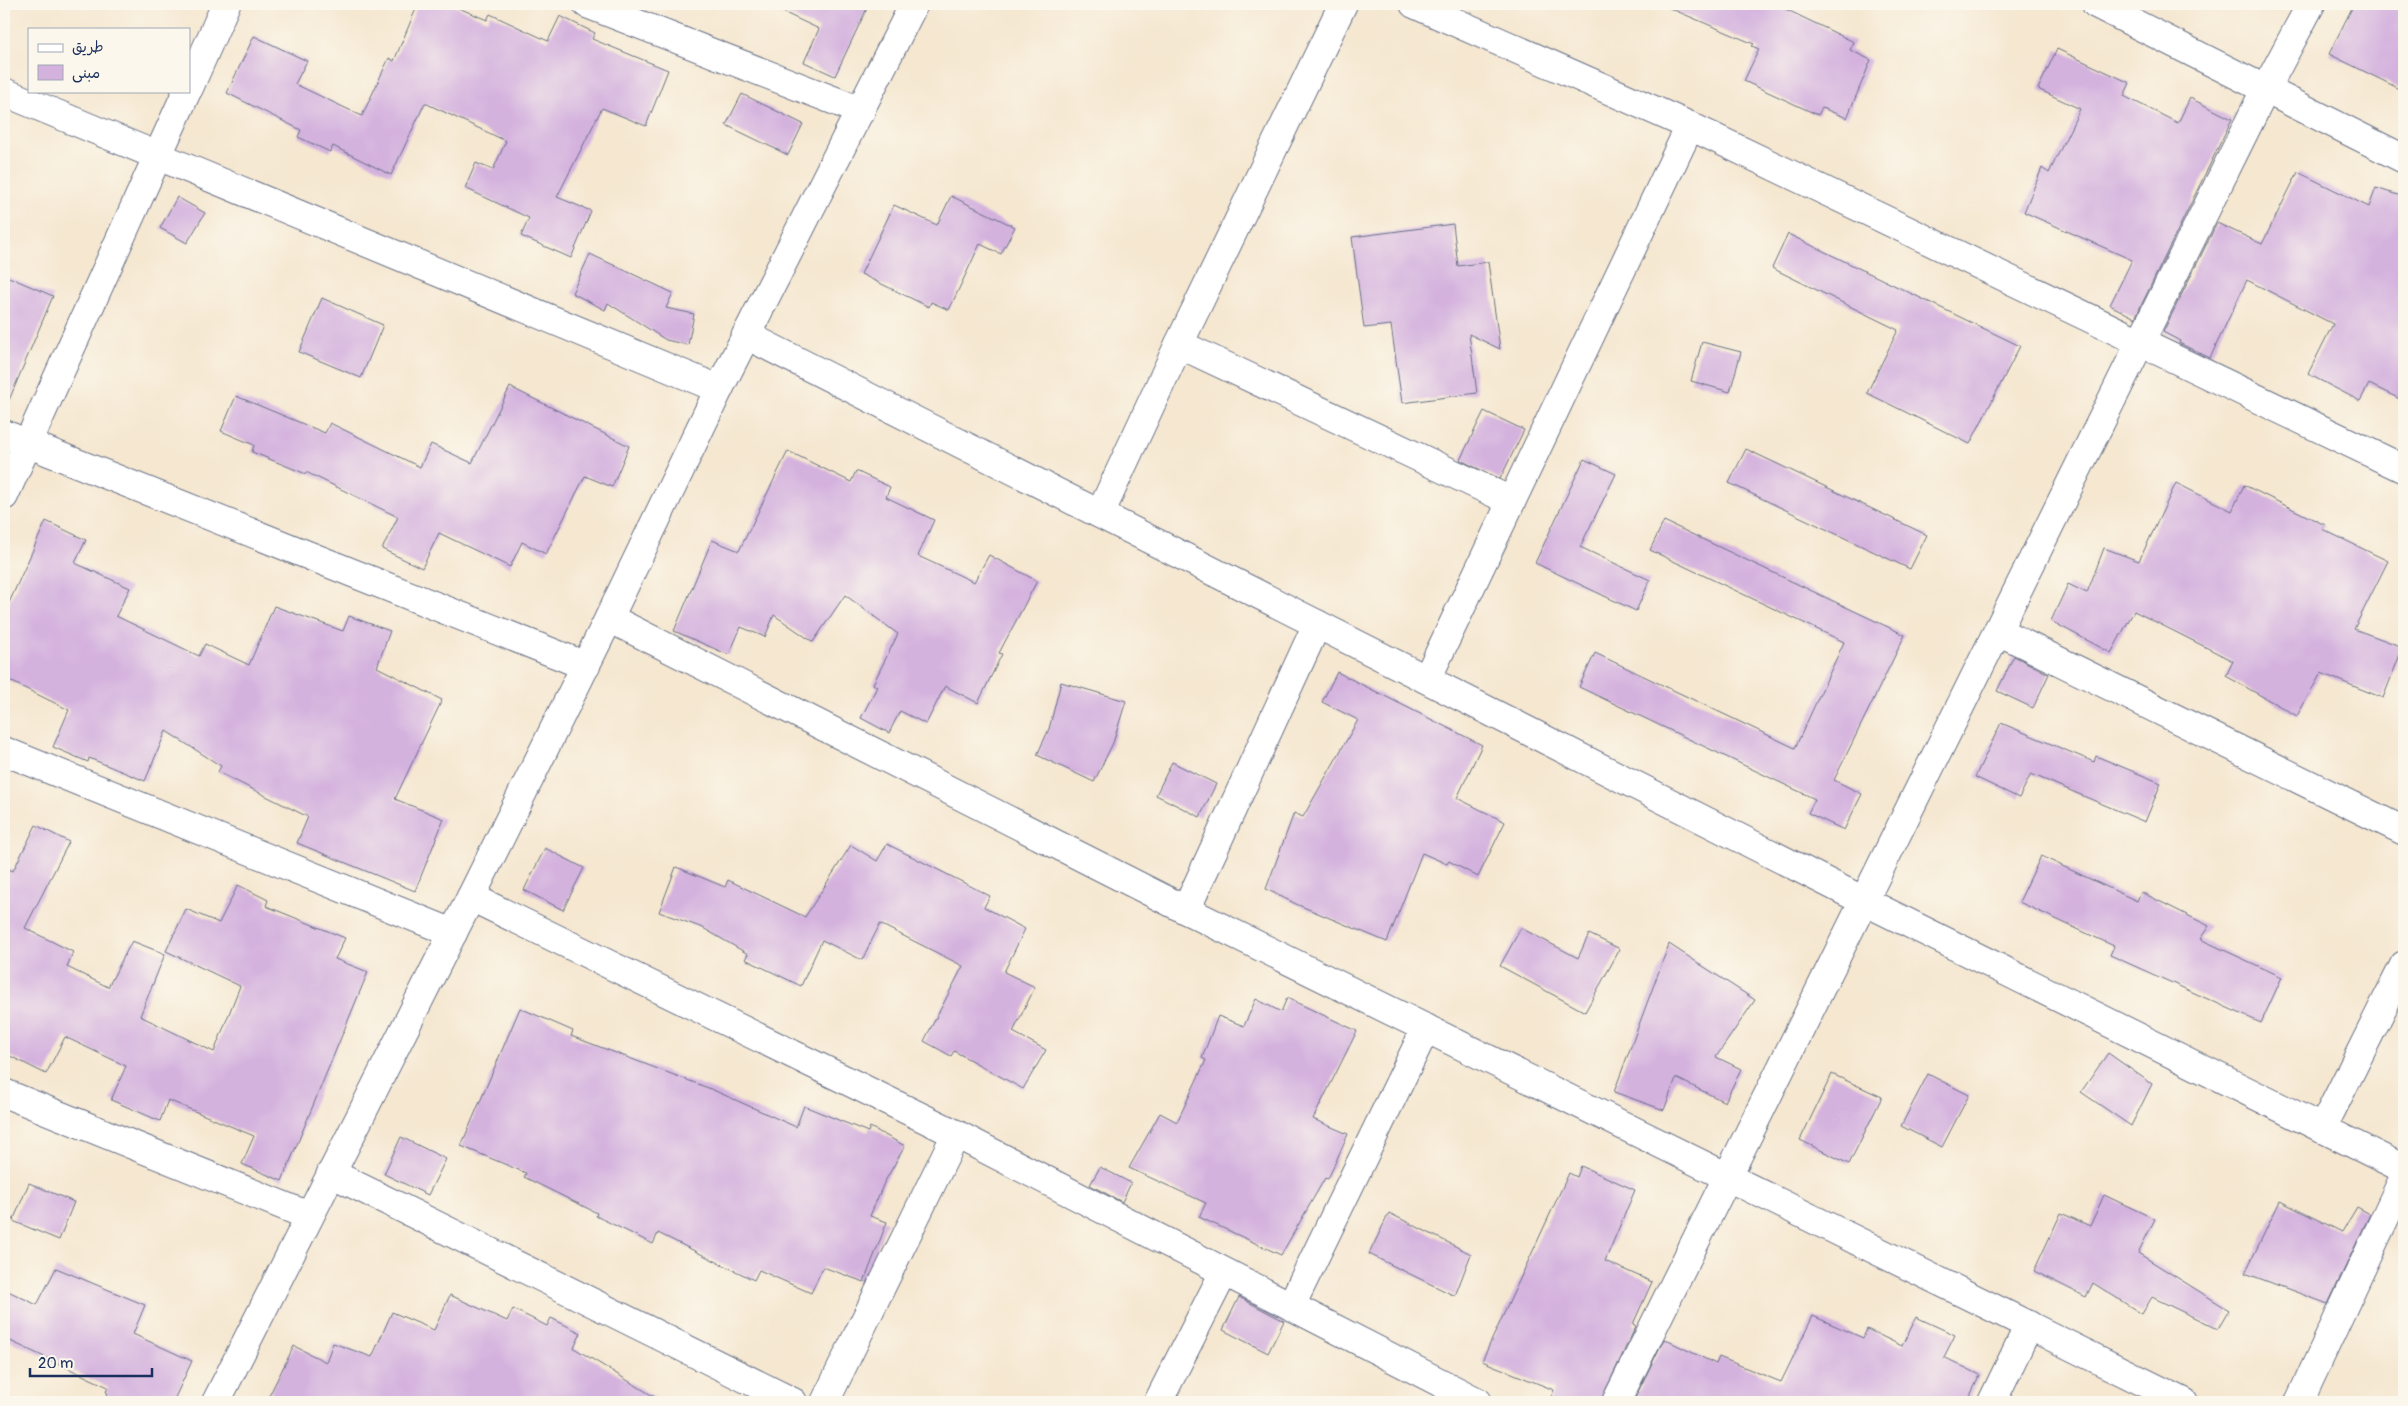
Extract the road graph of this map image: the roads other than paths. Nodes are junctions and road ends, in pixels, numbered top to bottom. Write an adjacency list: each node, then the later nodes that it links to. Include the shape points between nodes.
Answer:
1 (226, 4): 8 (street)
2 (587, 4): 12 (street)
3 (914, 4): 12 (street)
4 (1343, 4): 18 (street)
5 (1414, 4): 13 (street)
6 (2096, 4): 9 (street)
7 (2312, 4): 9 (street)
8 (190, 86)
9 (2265, 90): 15 (street); 17 (street)
10 (4, 92): 14 (street)
11 (187, 92): 14 (street)
12 (861, 111): 16 (street)
13 (1690, 126): 17 (street); 23 (street)
14 (158, 157): 19 (street); 20 (street)
15 (2404, 159)
16 (746, 335): 19 (street); 24 (street)
17 (2140, 343): 21 (street); 27 (street)
18 (1179, 344): 23 (street); 24 (street)
19 (719, 388): 25 (street)
20 (16, 439): 22 (street); 28 (street)
21 (2404, 469)
22 (4, 496)
23 (1511, 501): 29 (street)
24 (1100, 514): 26 (street)
25 (609, 618): 28 (street); 34 (street)
26 (1318, 624): 29 (street); 34 (street)
27 (1998, 631): 31 (street); 33 (street)
28 (586, 666): 32 (street)
29 (1427, 679): 33 (street)
30 (4, 751): 35 (street)
31 (2404, 831)
32 (471, 897): 35 (street); 40 (street)
33 (1864, 901): 39 (street); 43 (street)
34 (1186, 910): 37 (street)
35 (453, 933): 42 (street)
36 (2404, 964): 39 (street)
37 (1426, 1028): 43 (street); 47 (street)
38 (4, 1093): 45 (street)
39 (2322, 1129): 41 (street)
40 (956, 1134): 46 (street); 51 (street)
41 (2404, 1169)
42 (330, 1173): 45 (street); 50 (street)
43 (1728, 1177): 48 (street); 54 (street)
44 (2404, 1177): 57 (street)
45 (309, 1216): 49 (street)
46 (1224, 1272): 47 (street); 52 (street)
47 (1291, 1306): 53 (street)
48 (2029, 1326): 55 (street); 56 (street)
49 (216, 1402)
50 (794, 1402)
51 (826, 1402)
52 (1158, 1402)
53 (1478, 1402)
54 (1616, 1402)
55 (1992, 1402)
56 (2184, 1402)
57 (2300, 1402)

